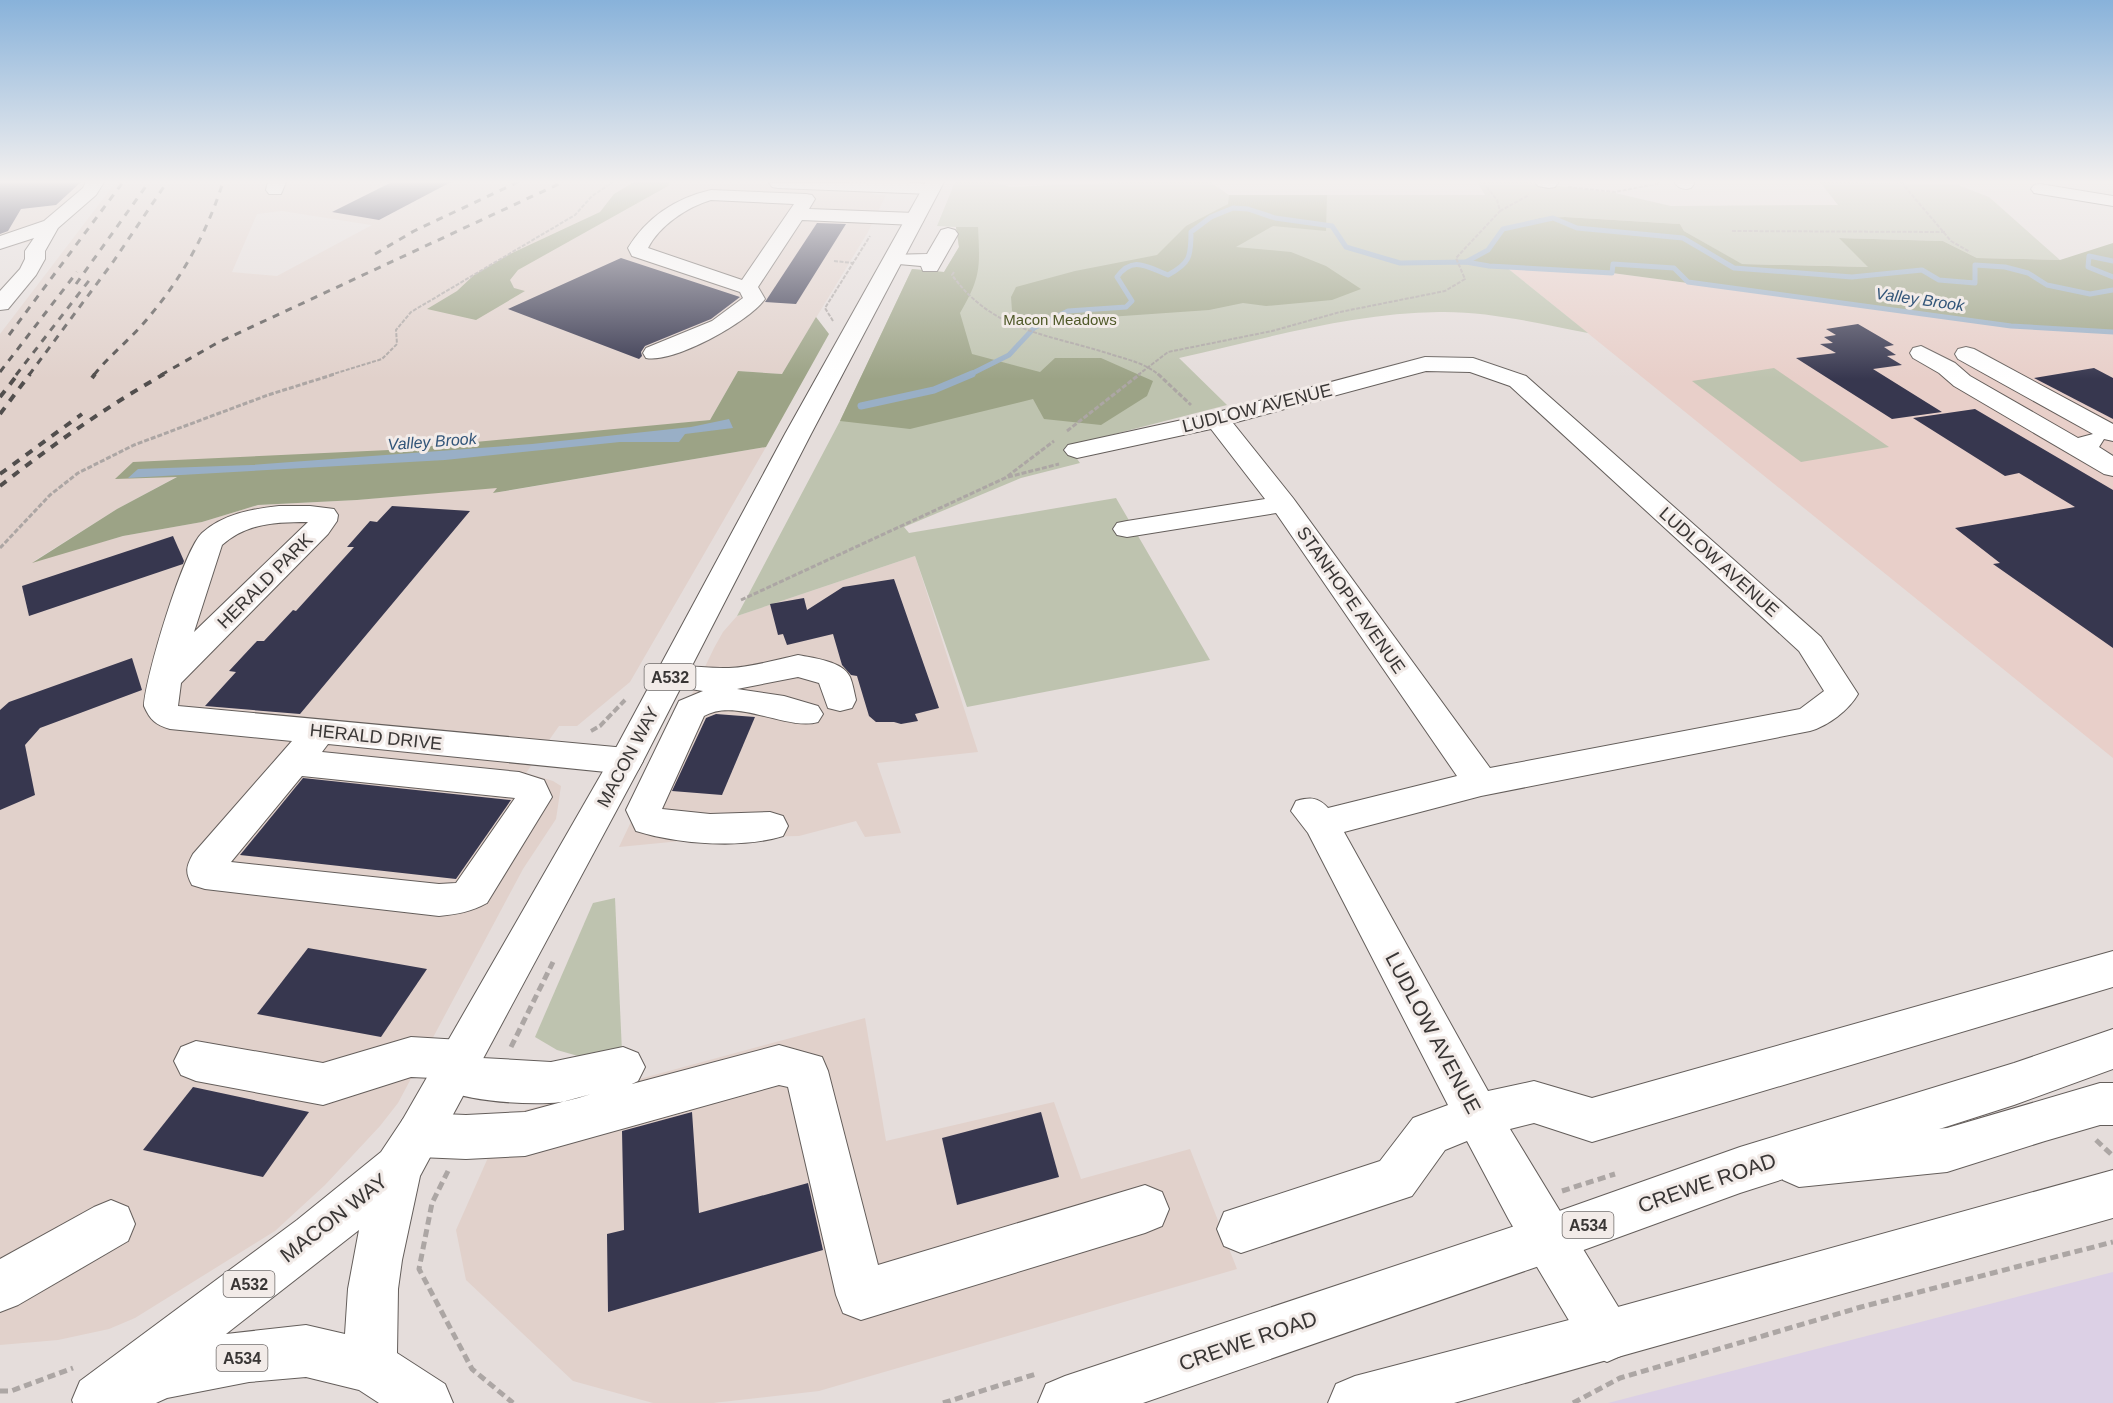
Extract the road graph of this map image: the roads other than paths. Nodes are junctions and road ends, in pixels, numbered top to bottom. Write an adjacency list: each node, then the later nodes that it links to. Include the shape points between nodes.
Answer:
1 (37, 247): 8 (street, via 29,271)
2 (638, 247): 7 (street, via 648,257)
3 (774, 247): 7 (street)
4 (900, 247): 6 (street, MACON WAY / A532)
5 (941, 247): 6 (street, via 932,263)
6 (894, 259): 19 (street, MACON WAY / A532)
7 (747, 288): 9 (street, via 754,299 730,320 692,341)
8 (0, 304)
9 (654, 353)
10 (1921, 353): 15 (street)
11 (1966, 354): 13 (street)
12 (1217, 420): 14 (street, LUDLOW AVENUE); 17 (street, STANHOPE AVENUE); 28 (street, LUDLOW AVENUE, via 1425,364 1473,365 1518,381 1810,644 1842,694 1810,719)
13 (2112, 434): 15 (street, via 2080,446)
14 (1077, 450)
15 (2087, 453): 16 (street)
16 (2113, 468)
17 (1283, 504): 18 (street); 28 (street, STANHOPE AVENUE)
18 (1127, 529)
19 (670, 676): 21 (street, via 732,679 798,666 834,677); 25 (street, MACON WAY / A532)
20 (165, 679): 20 (street, HERALD PARK, via 209,542 238,522 272,515 324,515 318,528); 23 (street, HERALD DRIVE, via 160,705 170,717)
21 (840, 700)
22 (806, 714): 29 (street, via 740,702 707,701 691,709 644,810 649,821 674,826)
23 (320, 731): 24 (street, HERALD DRIVE); 26 (street)
24 (499, 749): 25 (street, HERALD DRIVE); 27 (street)
25 (626, 761): 34 (street, MACON WAY / A532)
26 (294, 762): 27 (street); 27 (street, via 206,865 205,874 439,900 462,898 473,892 534,797 531,789 519,785)
27 (478, 781)
28 (1481, 783): 36 (street, LUDLOW AVENUE, via 1315,817)
29 (770, 826)
30 (2113, 969): 36 (street, via 1592,1120 1534,1102)
31 (2113, 1048): 38 (street, CREWE ROAD / A534, via 2014,1084)
32 (196, 1061): 34 (street, via 323,1083 411,1057)
33 (623, 1068): 34 (street, via 551,1083)
34 (470, 1071): 37 (street, MACON WAY / A532)
35 (2113, 1104): 38 (street, via 2067,1113 1947,1150)
36 (1477, 1115): 42 (street, via 1429,1134 1395,1180); 43 (street, LUDLOW AVENUE)
37 (408, 1151): 40 (street, via 466,1137 525,1134 779,1065 806,1071 861,1295); 46 (street, MACON WAY / A532, via 376,1260 373,1289); 47 (street, MACON WAY / A532, via 314,1237)
38 (1740, 1170): 43 (street, CREWE ROAD / A534)
39 (2113, 1194): 45 (street)
40 (1145, 1209)
41 (111, 1224): 44 (street)
42 (1241, 1229)
43 (1548, 1239): 45 (street, LUDLOW AVENUE); 48 (street, CREWE ROAD / A534)
44 (0, 1287)
45 (1607, 1336): 49 (street)
46 (396, 1388): 47 (street, A534, via 306,1351 249,1356 167,1372)
47 (97, 1402)
48 (1065, 1403)
49 (1355, 1403)

